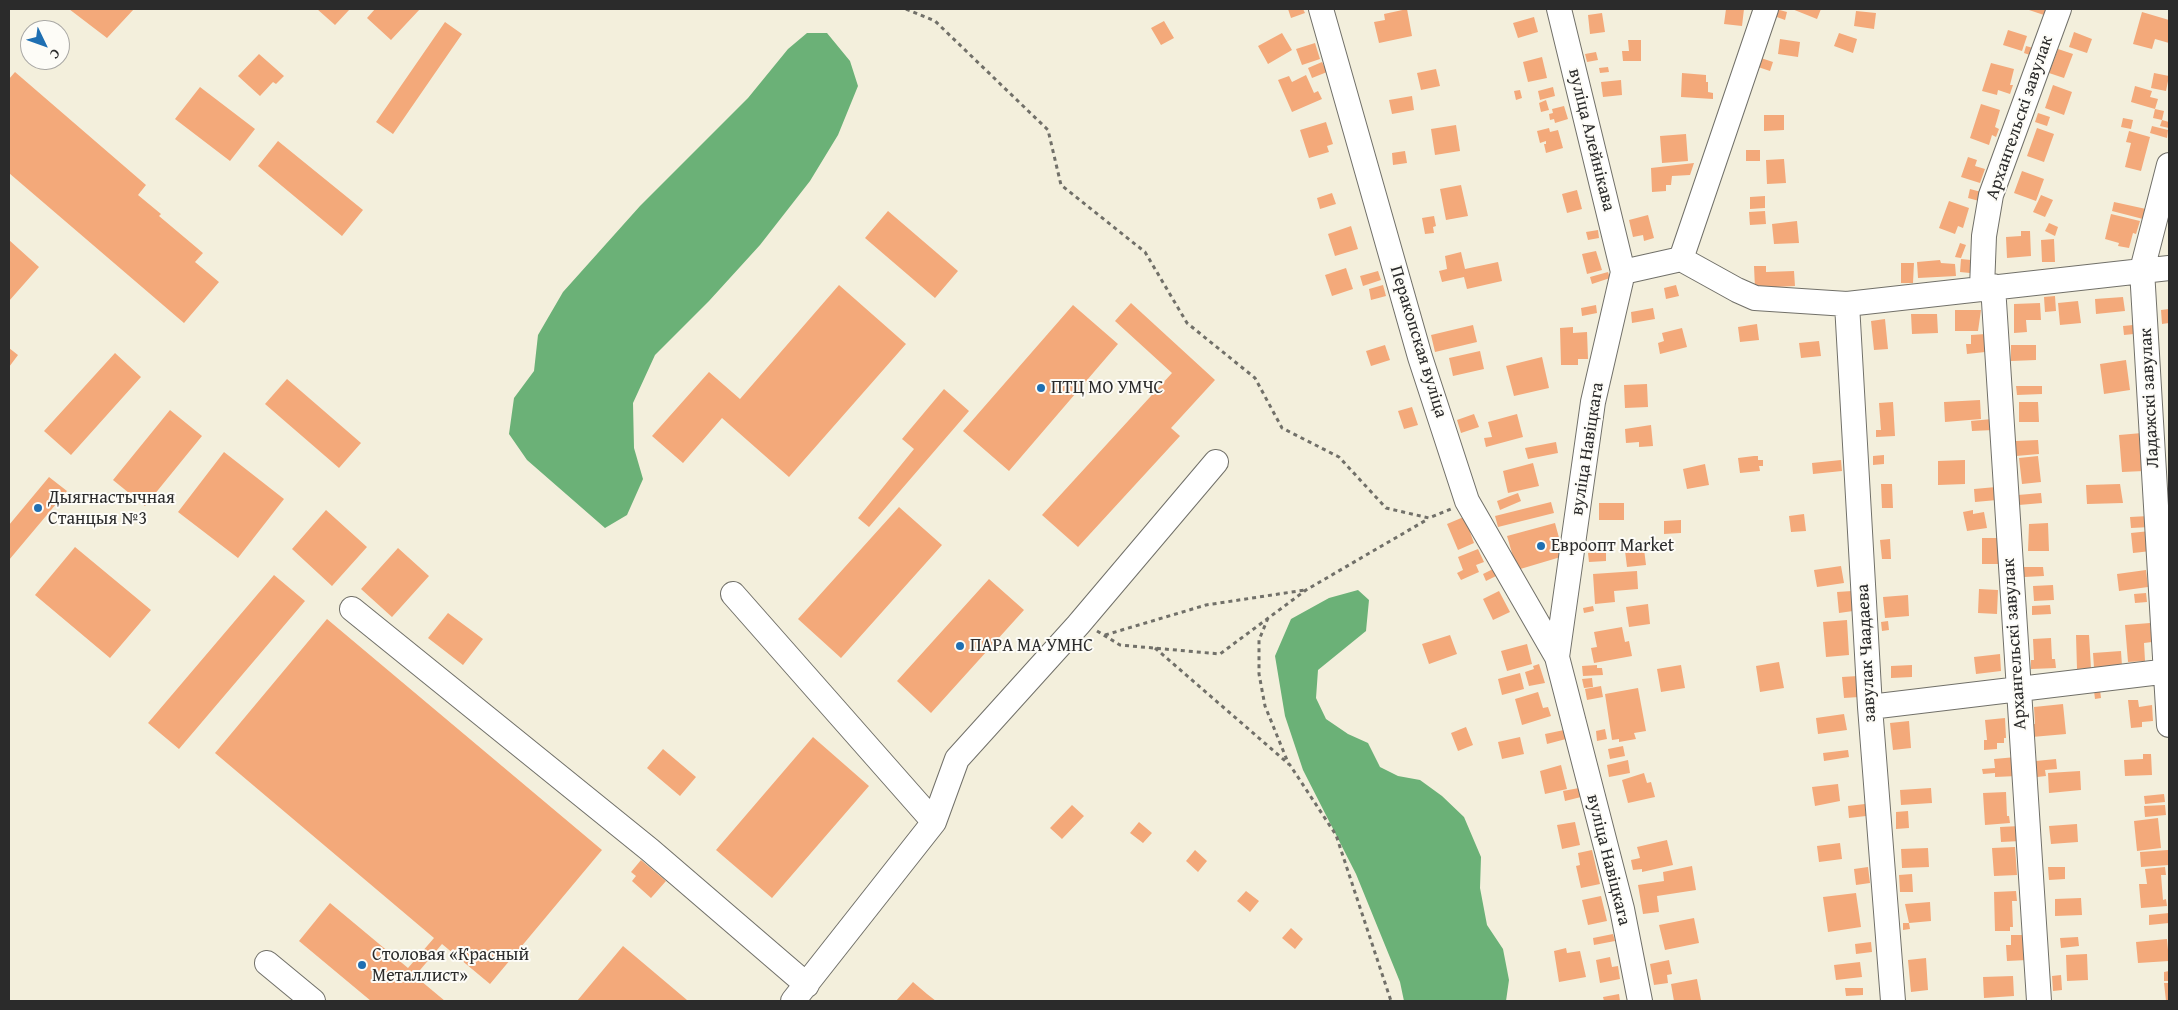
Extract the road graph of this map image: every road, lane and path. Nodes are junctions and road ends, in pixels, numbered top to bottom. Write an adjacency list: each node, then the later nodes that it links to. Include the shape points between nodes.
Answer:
1 (906, 9): 15 (path, via 935,21 1048,130 1061,185 1145,252 1187,323 1255,378 1282,428 1338,457 1386,508)
2 (1322, 9): 14 (street, Перакопская вуліца, via 1420,357)
3 (1559, 9): 10 (street, вуліца Алейнікава)
4 (1766, 9): 7 (street)
5 (2059, 9): 11 (street, Архангельскі завулак, via 1991,195 1984,236)
6 (2169, 165): 9 (street, Ладажскі завулак)
7 (1681, 259): 10 (street); 12 (street, via 1755,298)
8 (2169, 268): 9 (street)
9 (2142, 270): 11 (street); 24 (street, Ладажскі завулак)
10 (1623, 272): 23 (street, вуліца Навіцкага, via 1593,402)
11 (1987, 287): 12 (street); 25 (street, Архангельскі завулак)
12 (1847, 304): 26 (street, завулак Чаадаева)
13 (1216, 462): 20 (street)
14 (1467, 501): 15 (path); 23 (street, Перакопская вуліца)
15 (1429, 518): 16 (path)
16 (1306, 590): 19 (path); 21 (path, via 1206,605)
17 (732, 594): 29 (street)
18 (352, 609): 31 (street, via 650,850)
19 (1268, 618): 22 (path, via 1220,654); 28 (path, via 1259,640 1259,674 1265,706)
20 (1078, 625): 21 (path, via 1088,626); 29 (street, via 958,759)
21 (1104, 635): 22 (path, via 1120,645)
22 (1155, 648): 28 (path)
23 (1557, 657): 34 (street, вуліца Навіцкага, via 1622,910)
24 (2167, 672): 25 (street); 27 (street, Ладажскі завулак)
25 (2018, 688): 26 (street); 36 (street, Архангельскі завулак)
26 (1870, 707): 35 (street, завулак Чаадаева)
27 (2169, 725)
28 (1290, 765): 33 (path, via 1336,835)
29 (934, 822): 31 (street)
30 (267, 963): 32 (street)
31 (800, 993)
32 (313, 1001)
33 (1391, 1001)
34 (1640, 1001)
35 (1893, 1001)
36 (2039, 1001)

